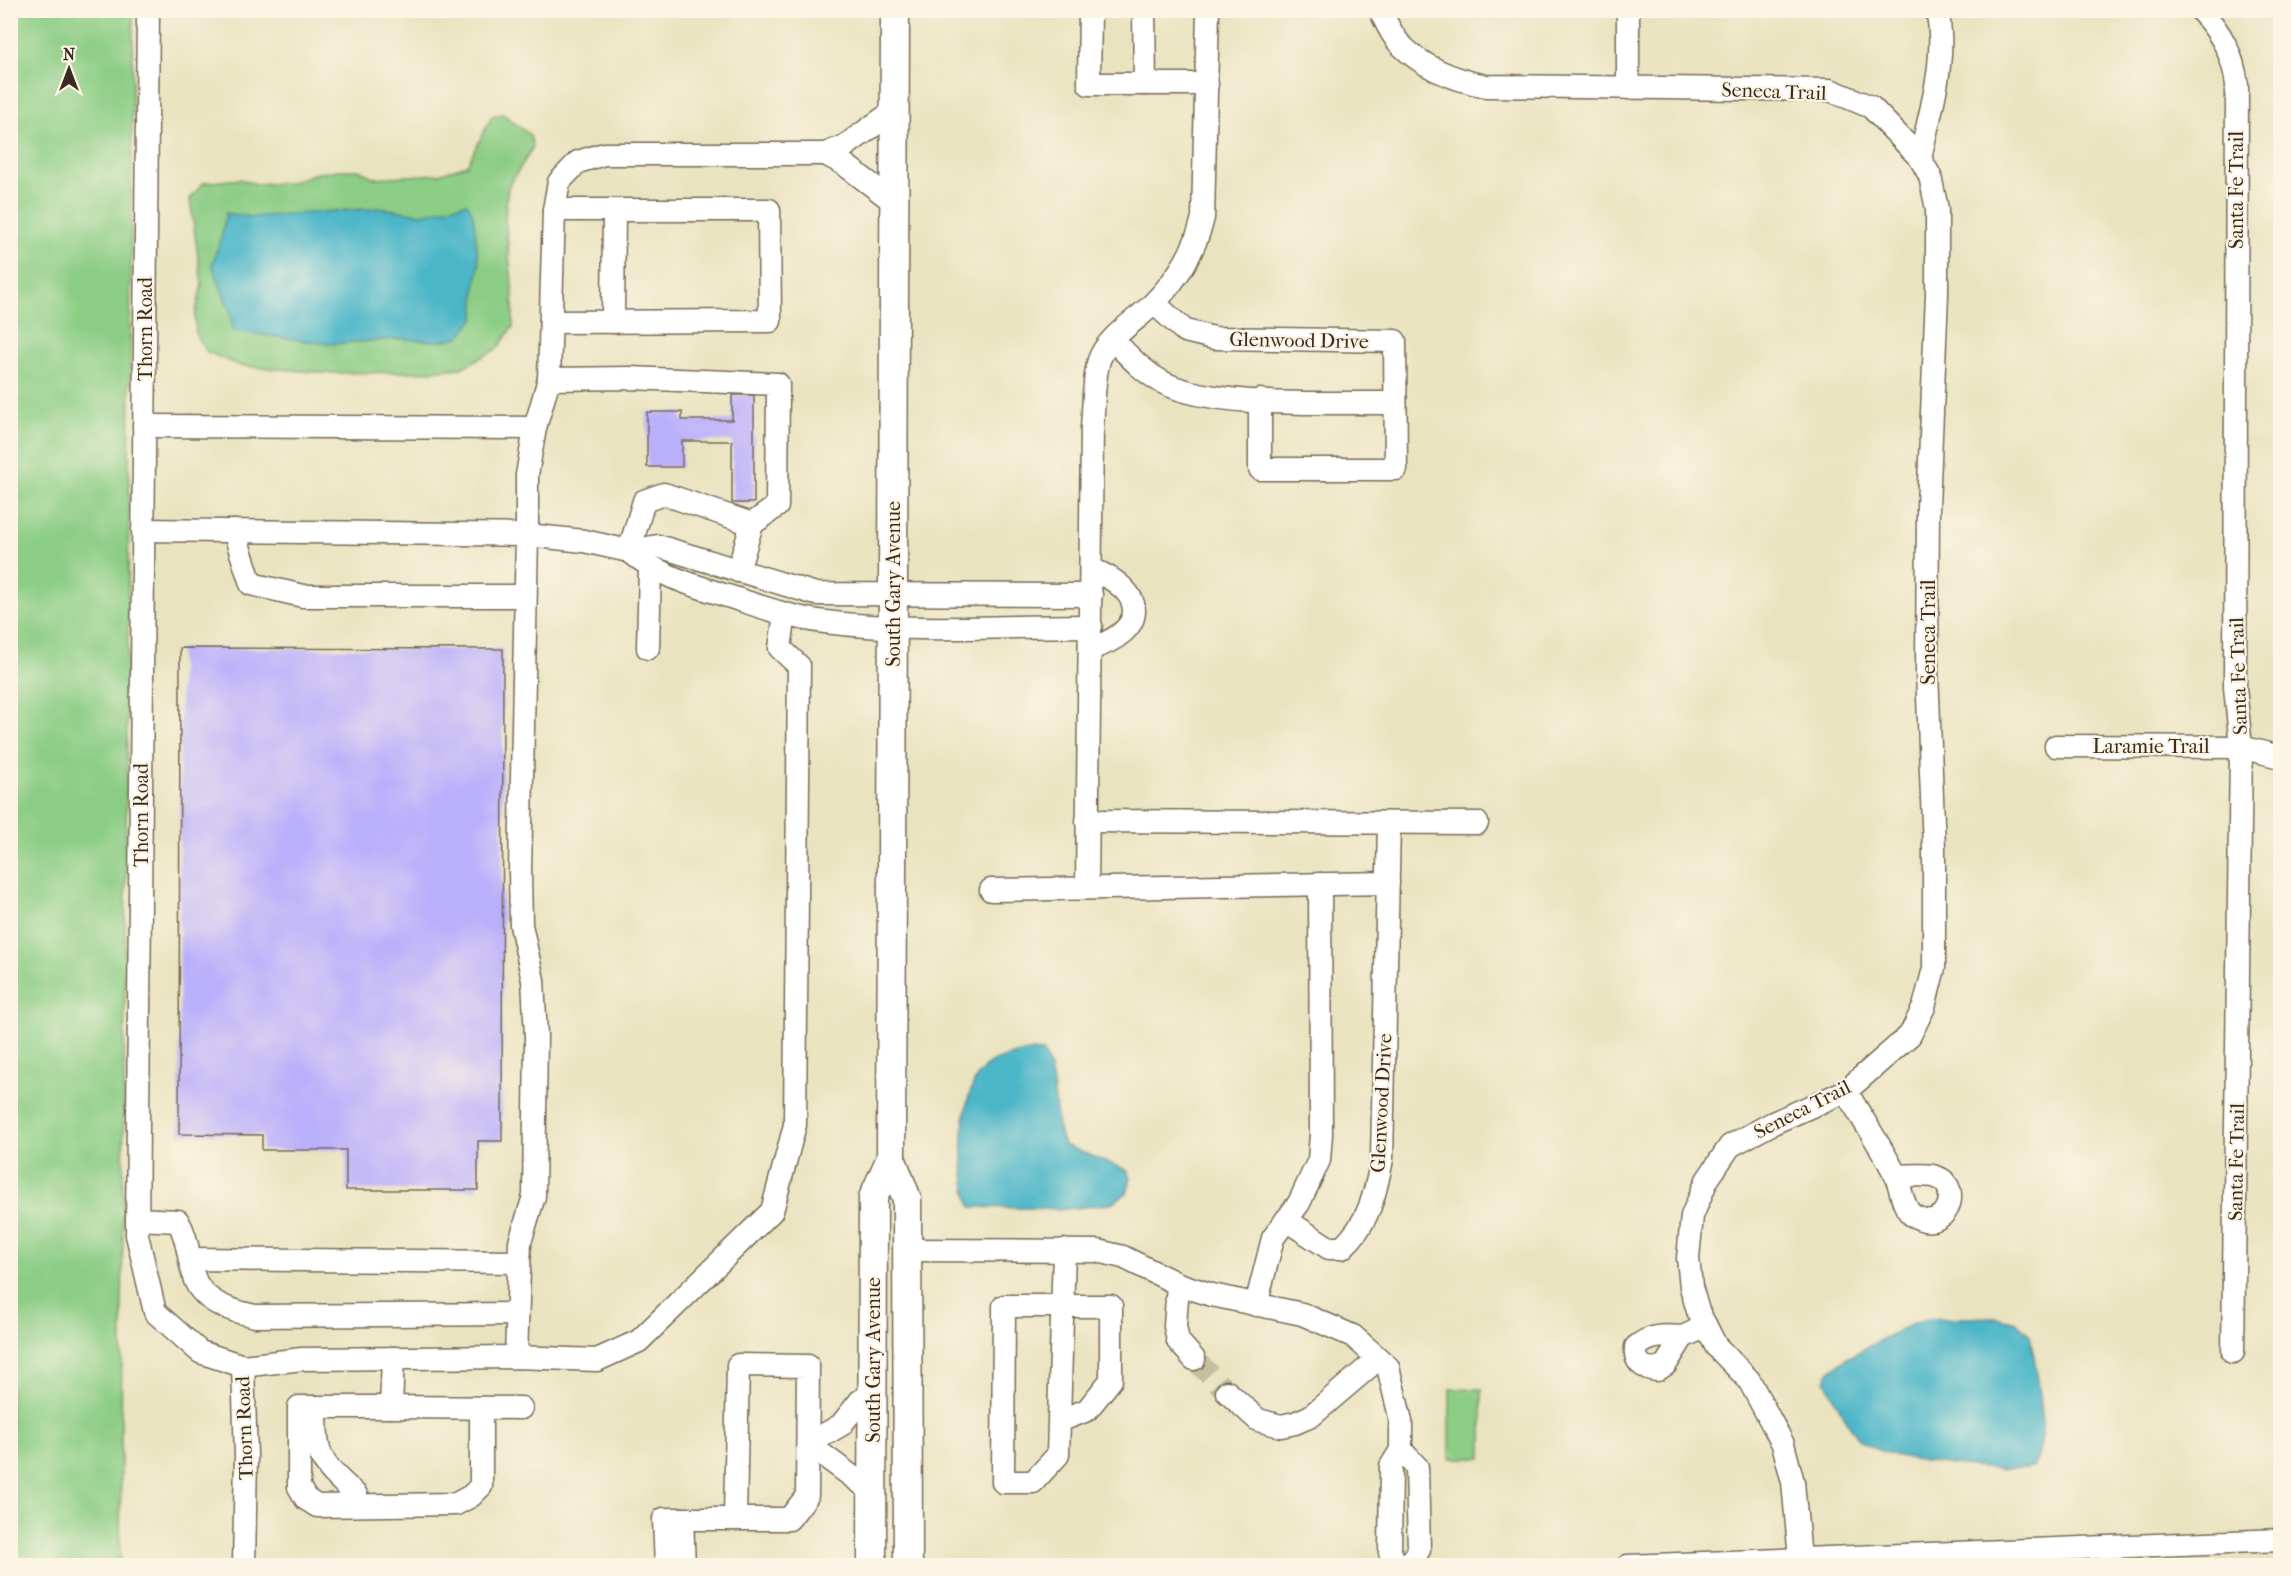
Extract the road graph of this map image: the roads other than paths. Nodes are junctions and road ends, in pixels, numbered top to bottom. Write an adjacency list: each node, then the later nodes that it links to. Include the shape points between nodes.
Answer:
1 (148, 10): 26 (street, Thorn Road)
2 (895, 10): 13 (main road, South Gary Avenue)
3 (1090, 10): 10 (street, via 1089,84)
4 (1144, 10): 10 (street)
5 (1209, 10): 11 (street)
6 (1380, 10): 12 (street, Seneca Trail, via 1401,46 1459,81 1486,86)
7 (1628, 10): 12 (street)
8 (1937, 10): 15 (street, via 1937,76)
9 (2200, 10): 45 (street, Santa Fe Trail, via 2218,29 2230,54 2237,85 2235,687)
10 (1145, 84): 11 (street)
11 (1207, 84): 19 (street, via 1203,218 1186,265)
12 (1628, 88): 15 (street, Seneca Trail, via 1830,90 1871,107)
13 (895, 110): 14 (street, via 844,146); 16 (main road, South Gary Avenue)
14 (825, 154): 16 (street); 17 (street, via 603,154 578,162 559,182)
15 (1920, 158): 54 (street, Seneca Trail, via 1930,176 1937,209 1927,672 1934,968 1924,1007 1910,1035)
16 (894, 202): 36 (main road, South Gary Avenue)
17 (554, 210): 18 (street); 20 (street)
18 (614, 210): 21 (street); 21 (street, via 769,210 770,321)
19 (1154, 303): 22 (street); 25 (street, Glenwood Drive, via 1185,331 1214,338 1395,341)
20 (551, 322): 21 (street); 23 (street)
21 (613, 322)
22 (1113, 340): 24 (street, via 1139,367 1173,386 1209,395); 34 (street, via 1100,359 1092,428)
23 (549, 380): 27 (street); 28 (street, via 630,378 778,384 777,506)
24 (1260, 400): 25 (street); 25 (street, Glenwood Drive, via 1260,469 1396,468)
25 (1395, 403)
26 (144, 426): 27 (street); 29 (street, Thorn Road)
27 (535, 428): 31 (street, via 527,475)
28 (752, 524): 32 (street, via 664,494 644,501); 35 (street)
29 (143, 530): 30 (street); 57 (street, Thorn Road)
30 (234, 531): 31 (street); 38 (street, via 251,584 293,594)
31 (526, 535): 32 (street); 38 (street)
32 (629, 550): 33 (street); 35 (street, via 658,546)
33 (650, 568): 39 (street); 42 (street)
34 (1091, 569): 37 (street); 43 (street, via 1111,577 1126,590 1133,602 1134,616 1125,632)
35 (738, 571): 36 (street, via 816,594)
36 (892, 595): 37 (street); 41 (main road, South Gary Avenue)
37 (1091, 595): 40 (street)
38 (525, 596): 62 (street, via 521,925 533,980 536,1036 534,1196 520,1242)
39 (786, 614): 41 (street, via 823,622); 70 (street, via 780,648 799,666 795,1125 772,1211 639,1341 597,1360)
40 (1091, 626): 41 (street); 43 (street)
41 (892, 627): 55 (main road, South Gary Avenue)
42 (648, 648)
43 (1090, 649): 47 (street)
44 (2056, 746): 45 (street, Laramie Trail)
45 (2241, 747): 46 (street, Laramie Trail); 69 (street, Santa Fe Trail)
46 (2280, 757)
47 (1087, 821): 48 (street); 52 (street)
48 (1389, 823): 49 (street); 50 (street, Glenwood Drive)
49 (1477, 823)
50 (1388, 883): 51 (street); 58 (street, Glenwood Drive, via 1382,1159 1373,1204 1357,1233 1342,1248 1329,1248)
51 (1320, 884): 52 (street); 58 (street, via 1322,1134 1319,1160 1299,1203)
52 (1087, 888): 53 (street)
53 (991, 890)
54 (1846, 1091): 56 (street); 67 (street, Seneca Trail, via 1730,1146 1707,1180 1692,1216 1689,1258 1691,1287)
55 (891, 1158): 59 (main road, South Gary Avenue, via 908,1199); 76 (main road, South Gary Avenue, via 873,1198)
56 (1896, 1176)
57 (137, 1219): 61 (street, via 178,1221); 74 (street, Thorn Road, via 155,1312 200,1352)
58 (1286, 1220): 65 (street, via 1273,1238)
59 (907, 1250): 60 (street); 94 (main road, South Gary Avenue)
60 (1064, 1250): 63 (street, via 1124,1257); 64 (street)
61 (190, 1259): 62 (street); 66 (street, via 194,1277 210,1299 229,1311 255,1316)
62 (519, 1262): 66 (street)
63 (1178, 1284): 65 (street); 72 (street, via 1178,1341)
64 (1062, 1305): 81 (street); 81 (street, via 1111,1306 1111,1380 1087,1410); 81 (street, via 1004,1306 1004,1482 1033,1482 1058,1455)
65 (1256, 1305): 73 (street, via 1302,1314 1353,1336)
66 (516, 1314): 70 (street)
67 (1706, 1326): 68 (street); 88 (street, Seneca Trail, via 1716,1346 1749,1380 1783,1444 1793,1482)
68 (1683, 1337)
69 (2234, 1352)
70 (516, 1357): 71 (street)
71 (393, 1358): 74 (street, via 302,1359); 78 (street)
72 (1194, 1359)
73 (1378, 1359): 75 (street, via 1311,1416 1295,1423 1281,1426 1258,1420); 83 (street, via 1388,1367 1401,1421)
74 (243, 1366): 90 (street, Thorn Road)
75 (1227, 1392)
76 (872, 1394): 82 (street, via 860,1401 841,1425); 84 (main road, South Gary Avenue)
77 (308, 1407): 78 (street); 80 (street, via 316,1446 326,1464 356,1495 451,1494 462,1489 470,1461 469,1425); 80 (street, via 299,1487 306,1499 317,1506 456,1504 471,1496 481,1486)
78 (391, 1407): 80 (street)
79 (521, 1408): 80 (street)
80 (481, 1412)
81 (1059, 1421)
82 (808, 1444): 84 (street); 86 (street, via 807,1496 789,1519); 86 (street, via 808,1366 738,1365)
83 (1401, 1450): 95 (street, via 1391,1466 1390,1552); 96 (street, via 1417,1467 1419,1550)
84 (873, 1492): 93 (main road, South Gary Avenue)
85 (673, 1519): 86 (street); 91 (street); 92 (street)
86 (735, 1519)
87 (2280, 1540): 89 (street)
88 (1800, 1559): 89 (street); 97 (street)
89 (2099, 1560)
90 (244, 1566)
91 (666, 1566)
92 (684, 1566)
93 (872, 1566)
94 (908, 1566)
95 (1396, 1566)
96 (1407, 1566)
97 (1628, 1566)

